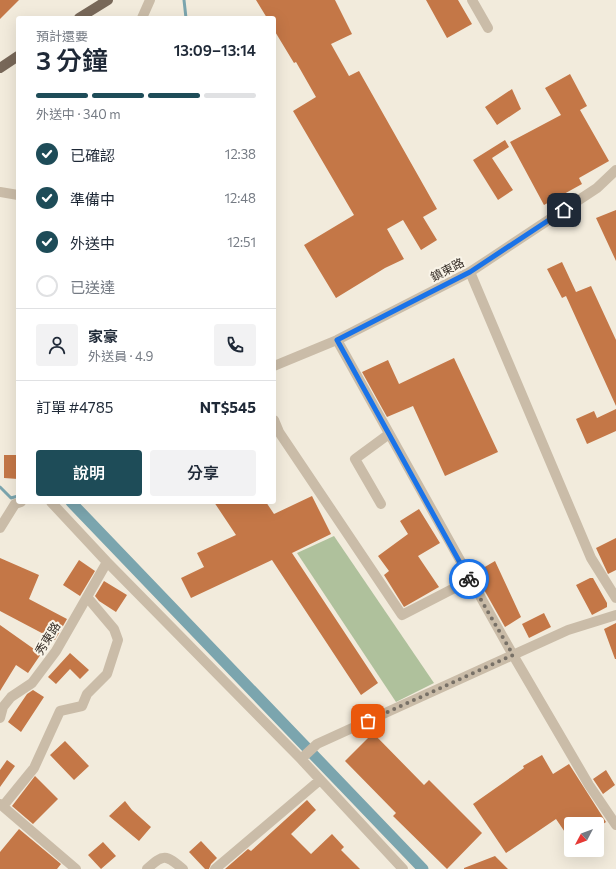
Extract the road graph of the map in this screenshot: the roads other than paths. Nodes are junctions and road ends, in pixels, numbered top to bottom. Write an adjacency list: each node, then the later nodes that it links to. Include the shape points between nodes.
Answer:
1 (108, 0): 4 (main road)
2 (150, 0): 5 (street)
3 (472, 0): 6 (street)
4 (82, 16)
5 (143, 16)
6 (488, 28)
7 (16, 57): 8 (main road)
8 (0, 68)
9 (616, 170): 12 (street, 鎮東路, via 597,188)
10 (0, 192): 11 (street)
11 (16, 195)
12 (470, 272): 13 (street, 鎮東路); 24 (street, via 591,558)
13 (337, 340): 14 (street, 鎮東路); 16 (street)
14 (276, 365)
15 (276, 425): 22 (street, via 402,616)
16 (389, 434): 19 (street, via 355,459); 22 (street)
17 (16, 504): 20 (street)
18 (53, 504): 21 (street)
19 (381, 504)
20 (0, 528)
21 (107, 562): 23 (street, 秀東路); 29 (street)
22 (470, 580): 26 (street)
23 (87, 597): 27 (street, 秀東路, via 42,670 32,682); 31 (street, via 114,629 118,640 107,674 87,694 82,706 60,711 34,768)
24 (616, 598)
25 (616, 615): 26 (street, via 568,630)
26 (513, 655): 29 (street, via 317,744); 32 (street, via 589,785)
27 (1, 706): 28 (street, 秀東路)
28 (0, 718)
29 (304, 756): 30 (street)
30 (320, 780): 33 (street); 39 (street)
31 (2, 805): 34 (street)
32 (616, 825)
33 (224, 862): 37 (street); 38 (street)
34 (76, 869)
35 (147, 869): 36 (street, via 166,857)
36 (183, 869)
37 (215, 869)
38 (232, 869)
39 (403, 869)

